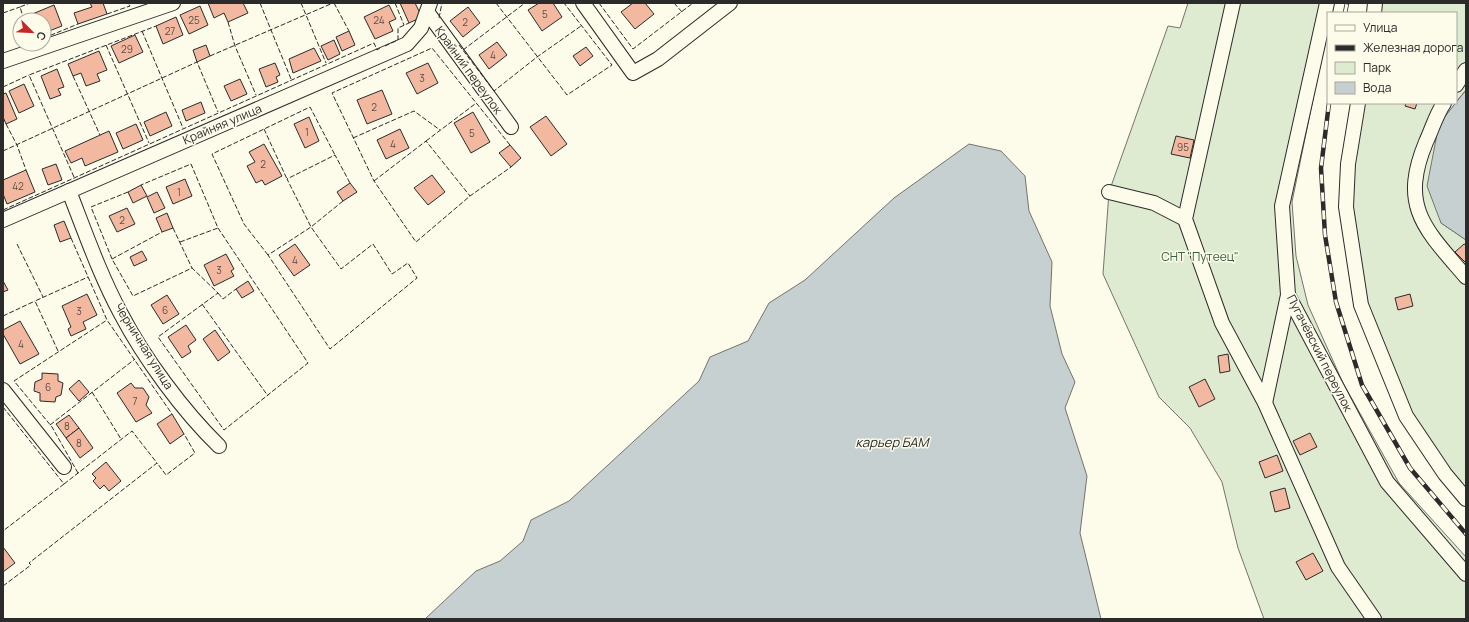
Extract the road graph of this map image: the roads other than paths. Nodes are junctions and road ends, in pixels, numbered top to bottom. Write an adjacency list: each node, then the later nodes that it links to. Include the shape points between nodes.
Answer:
1 (173, 3): 7 (street)
2 (583, 3): 3 (street, via 633,73 658,59)
3 (730, 3)
4 (1233, 3): 15 (street)
5 (1326, 3): 18 (street, Пугачёвский переулок, via 1282,206)
6 (429, 8): 12 (street, Крайний переулок); 13 (street, Крайняя улица, via 421,28 407,44)
7 (3, 61)
8 (1466, 70): 9 (street)
9 (1457, 83)
10 (1358, 104): 23 (street, via 1348,164 1346,207 1361,305 1406,416 1445,474)
11 (1444, 104): 17 (street, via 1420,156 1413,194 1420,218 1436,242)
12 (511, 127)
13 (69, 191): 16 (street, Крайняя улица); 21 (street, Черничная улица, via 101,272 122,315 180,402 202,430)
14 (1109, 192): 15 (street, via 1154,203)
15 (1185, 219): 20 (street, via 1222,323)
16 (3, 220)
17 (1466, 276)
18 (1288, 295): 20 (street); 24 (street, Пугачёвский переулок, via 1388,482)
19 (3, 390): 22 (street)
20 (1265, 403): 25 (street, via 1338,567)
21 (219, 446)
22 (64, 467)
23 (1466, 499)
24 (1466, 574)
25 (1374, 619)

